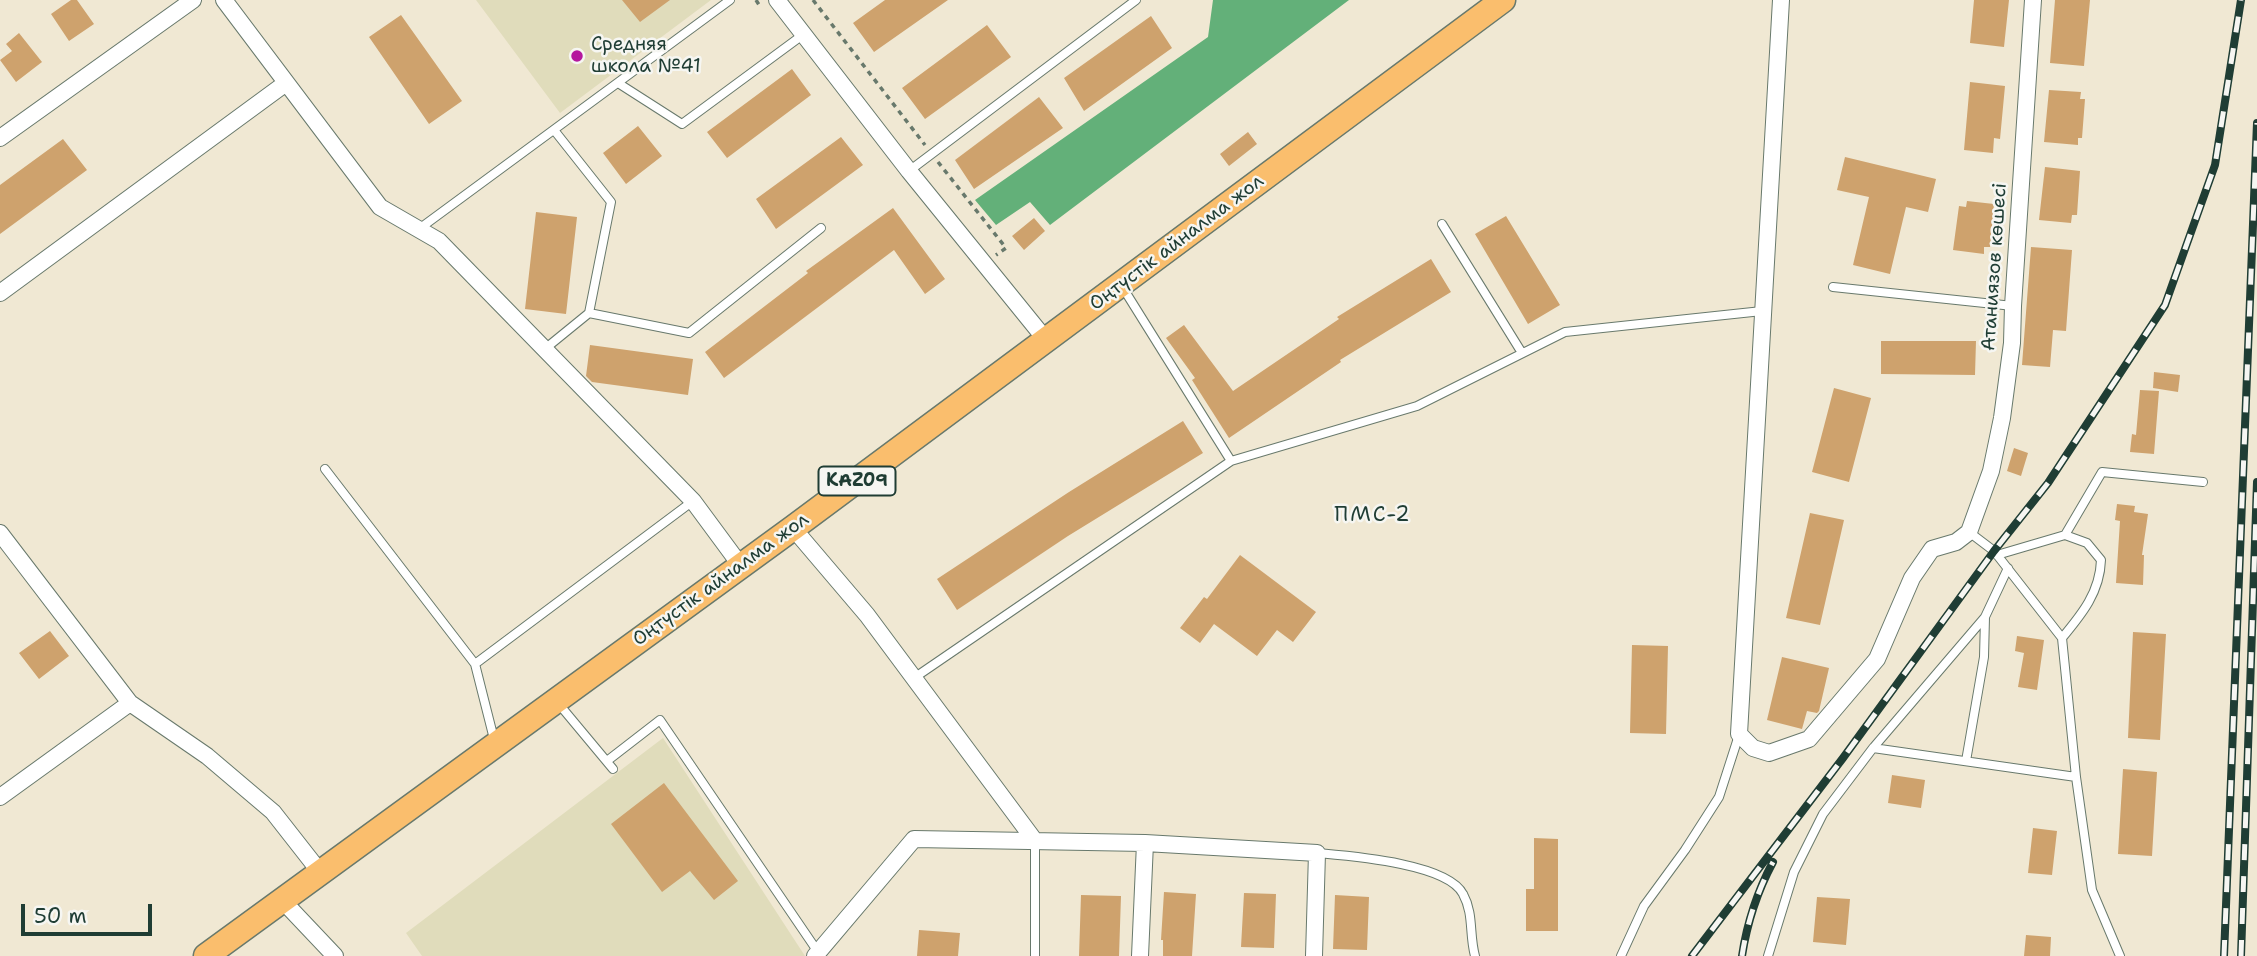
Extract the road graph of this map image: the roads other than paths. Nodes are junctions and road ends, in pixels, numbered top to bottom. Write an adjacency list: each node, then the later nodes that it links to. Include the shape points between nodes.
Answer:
1 (193, 0): 13 (street)
2 (224, 0): 10 (street)
3 (730, 0): 11 (lane)
4 (777, 0): 9 (street)
5 (1136, 0): 14 (lane)
6 (1503, 0): 18 (highway, Оңтүстік айналма жол / KAZ09)
7 (1781, 0): 22 (street)
8 (2033, 0): 21 (street, Атаниязов көшесі)
9 (803, 34): 11 (lane, via 682,124); 14 (street)
10 (286, 83): 16 (street, via 380,208); 20 (street)
11 (618, 83): 12 (lane)
12 (554, 130): 16 (lane); 23 (lane, via 611,202)
13 (0, 138)
14 (909, 171): 24 (street)
15 (1442, 224): 26 (lane)
16 (419, 229): 25 (street, via 439,241)
17 (821, 229): 23 (lane, via 689,333)
18 (1121, 284): 24 (highway, Оңтүстік айналма жол / KAZ09); 27 (lane)
19 (1833, 287): 21 (lane)
20 (0, 292)
21 (2013, 306): 32 (street, Атаниязов көшесі, via 2002,418 1991,471)
22 (1762, 311): 26 (lane, via 1565,332); 44 (street)
23 (589, 313): 25 (lane)
24 (1046, 340): 31 (highway, Оңтүстік айналма жол / KAZ09)
25 (546, 348): 30 (street)
26 (1522, 353): 27 (lane, via 1417,406)
27 (1231, 461): 41 (lane)
28 (325, 469): 40 (lane)
29 (2203, 482): 34 (lane, via 2102,472)
30 (693, 501): 36 (street); 40 (lane)
31 (793, 528): 36 (highway, Оңтүстік айналма жол / KAZ09); 41 (street)
32 (1969, 532): 35 (lane); 44 (street, via 1956,542 1932,549 1912,578 1877,659 1809,739 1769,753 1753,748)
33 (0, 533): 43 (street)
34 (2065, 535): 35 (lane); 39 (lane, via 2087,543 2101,560 2087,609)
35 (1997, 555): 37 (lane)
36 (741, 566): 42 (highway, Оңтүстік айналма жол / KAZ09)
37 (2008, 568): 38 (lane); 39 (lane)
38 (1985, 617): 46 (lane); 47 (lane, via 1984,657)
39 (2062, 638): 48 (lane)
40 (475, 664): 45 (lane)
41 (914, 678): 50 (street)
42 (556, 700): 45 (highway, Оңтүстік айналма жол / KAZ09); 55 (lane, via 610,765 660,720)
43 (130, 703): 49 (street); 53 (street, via 207,756 273,812)
44 (1739, 734): 62 (lane, via 1719,797 1644,906)
45 (496, 744): 53 (highway, Оңтүстік айналма жол / KAZ09)
46 (1873, 748): 47 (lane); 63 (lane, via 1823,814 1794,872)
47 (1966, 761): 48 (lane)
48 (2076, 777): 64 (lane, via 2092,890)
49 (0, 797)
50 (1035, 841): 51 (street); 55 (street, via 914,839); 58 (lane)
51 (1144, 843): 52 (street); 59 (street)
52 (1317, 853): 60 (street); 61 (lane, via 1373,858 1435,873 1462,890 1472,912)
53 (320, 872): 54 (highway, Оңтүстік айналма жол / KAZ09)
54 (282, 900): 56 (highway, Оңтүстік айналма жол / KAZ09); 57 (street)
55 (817, 954)
56 (206, 956)
57 (335, 956)
58 (1035, 956)
59 (1140, 956)
60 (1314, 956)
61 (1475, 956)
62 (1621, 956)
63 (1768, 956)
64 (2120, 956)

